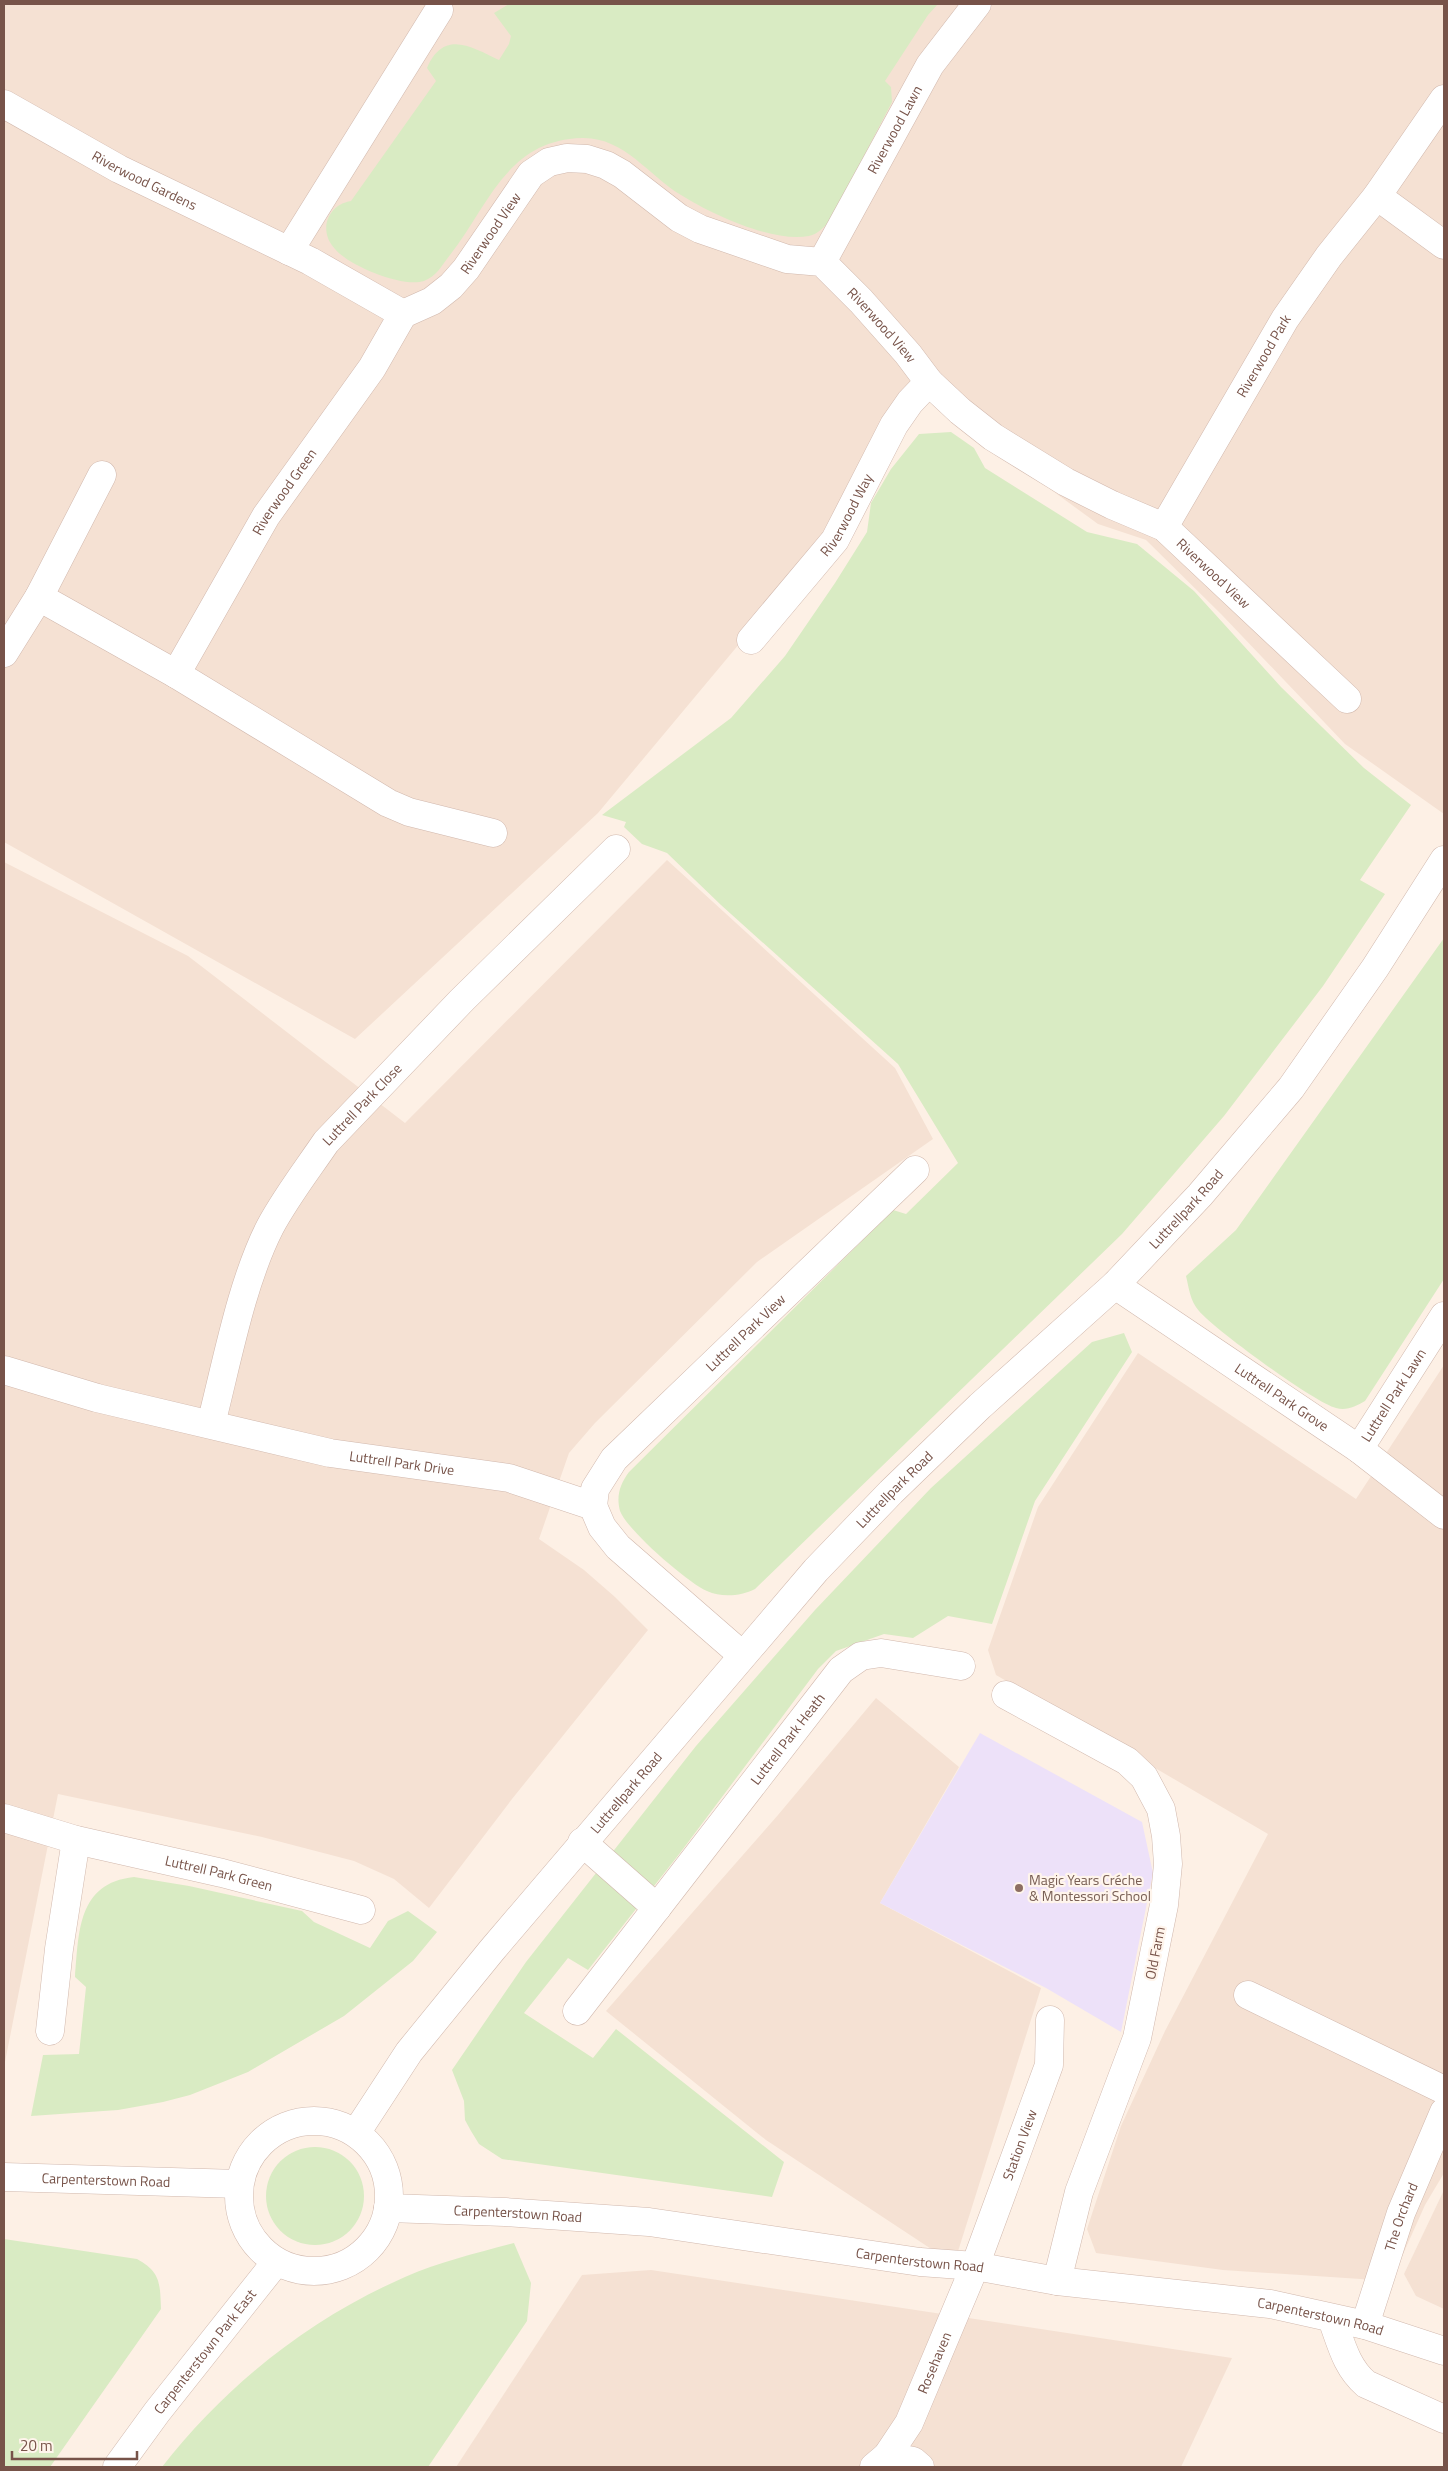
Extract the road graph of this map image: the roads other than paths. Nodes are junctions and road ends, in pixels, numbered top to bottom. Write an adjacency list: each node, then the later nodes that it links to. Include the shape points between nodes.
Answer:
1 (977, 4): 8 (street, Riverwood Lawn, via 930,66)
2 (439, 10): 7 (street)
3 (1444, 98): 5 (street, Riverwood Park)
4 (4, 104): 7 (street, Riverwood Gardens, via 119,169)
5 (1377, 196): 6 (street); 12 (street, Riverwood Park, via 1285,319)
6 (1444, 245)
7 (289, 251): 9 (street, Riverwood Gardens)
8 (822, 262): 9 (street, Riverwood View, via 787,259 700,229 679,218 606,165 587,159 567,158 549,162 530,174 451,286 432,301); 10 (street, Riverwood View, via 867,308)
9 (403, 314): 16 (street, Riverwood Green, via 372,368 266,516)
10 (930, 382): 12 (street, Riverwood View, via 960,411 1029,460 1112,505); 14 (street, Riverwood Way, via 894,425 835,540)
11 (102, 475): 13 (street)
12 (1164, 527): 17 (street, Riverwood View)
13 (39, 597): 15 (street); 16 (street)
14 (751, 640)
15 (4, 653)
16 (176, 674): 18 (street, via 388,804)
17 (1347, 699)
18 (493, 833)
19 (616, 849): 25 (street, Luttrell Park Close, via 444,1018 326,1142 282,1204 248,1283)
20 (1444, 860): 22 (street, Luttrellpark Road, via 1375,968 1291,1088 1200,1195)
21 (915, 1170): 27 (street, Luttrell Park View, via 614,1459 595,1489)
22 (1115, 1285): 26 (street, Luttrell Park Grove); 29 (street, Luttrellpark Road, via 980,1406 891,1492 816,1570)
23 (1444, 1316): 26 (street, Luttrell Park Lawn)
24 (4, 1370): 25 (street, Luttrell Park Drive, via 97,1398)
25 (211, 1424): 27 (street, Luttrell Park Drive, via 330,1453 509,1478)
26 (1359, 1449): 28 (street, Luttrell Park Grove)
27 (593, 1506): 29 (street, via 602,1527 618,1547)
28 (1444, 1514)
29 (742, 1655): 34 (street, Luttrellpark Road)
30 (961, 1666): 35 (street, Luttrell Park Heath, via 881,1653 861,1656 841,1670)
31 (1006, 1695): 49 (street, Old Farm, via 1127,1760 1144,1777 1157,1801 1166,1836 1168,1864 1164,1905 1137,2038 1079,2192)
32 (4, 1818): 33 (street, Luttrell Park Green)
33 (76, 1840): 36 (street, Luttrell Park Green, via 222,1873); 40 (street)
34 (582, 1842): 35 (street); 43 (street, Luttrellpark Road, via 409,2052)
35 (657, 1908): 38 (street, Luttrell Park Heath)
36 (361, 1910)
37 (1248, 1995): 41 (street)
38 (577, 2011)
39 (1050, 2020): 48 (street, Station View, via 1049,2065)
40 (50, 2031)
41 (1444, 2090)
42 (1444, 2112): 51 (street, The Orchard, via 1401,2213)
43 (356, 2133): 45 (street, via 337,2124 316,2120 295,2122 276,2130 259,2143 247,2160); 46 (street, via 372,2147 384,2166 389,2186)
44 (4, 2177): 45 (street, Carpenterstown Road)
45 (238, 2184): 47 (street, via 239,2207 245,2229 258,2248)
46 (388, 2208): 47 (street, via 381,2231 366,2251 346,2265 323,2272 298,2271); 48 (street, Carpenterstown Road, via 649,2222 920,2262)
47 (276, 2262): 55 (street, Carpenterstown Park East)
48 (975, 2266): 49 (street, Carpenterstown Road); 54 (street, Rosehaven, via 909,2423)
49 (1057, 2281): 50 (street, Carpenterstown Road, via 1270,2304)
50 (1332, 2319): 51 (street, Carpenterstown Road); 53 (street, via 1350,2368 1358,2377 1366,2384)
51 (1365, 2325): 52 (street, Carpenterstown Road)
52 (1444, 2351)
53 (1444, 2419)
54 (881, 2462): 56 (street, Rosehaven, via 913,2461)
55 (116, 2467)
56 (920, 2467)

